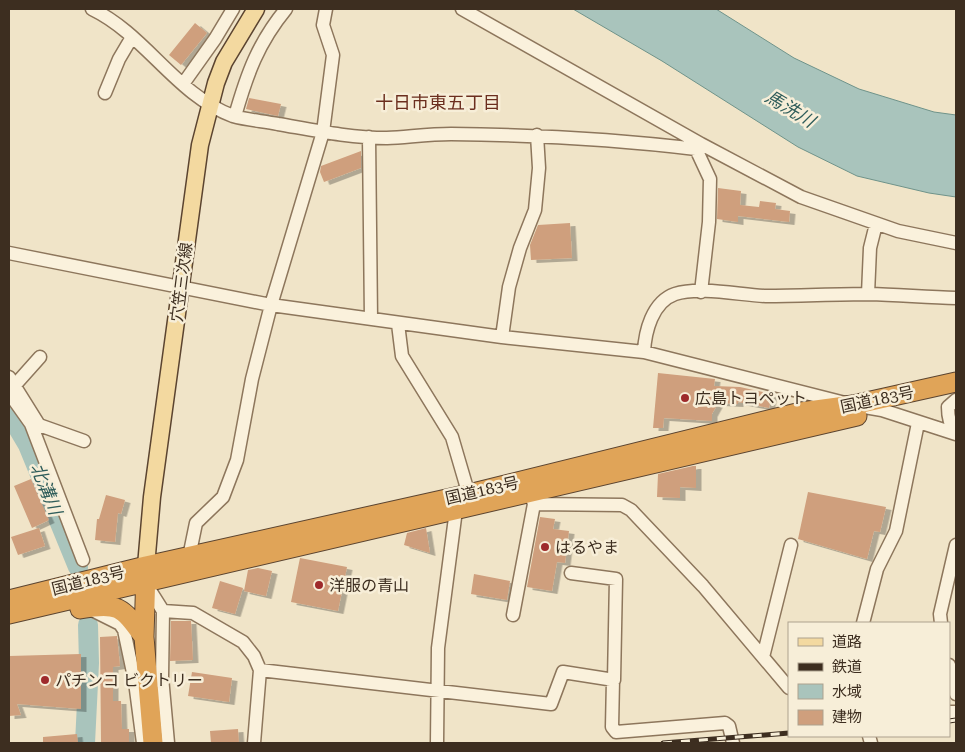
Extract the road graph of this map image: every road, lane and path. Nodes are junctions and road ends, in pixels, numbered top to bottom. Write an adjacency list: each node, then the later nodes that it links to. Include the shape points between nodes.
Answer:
1 (92, 9): 7 (street)
2 (233, 9): 8 (street)
3 (256, 9): 10 (main road, 穴笠三次線, via 224,62)
4 (286, 9): 11 (street, via 268,32 249,68)
5 (326, 9): 12 (street, via 323,25 333,55)
6 (462, 9): 15 (street)
7 (132, 37): 8 (street); 9 (street)
8 (183, 84): 10 (street)
9 (105, 93)
10 (210, 105): 11 (street); 19 (main road, 穴笠三次線, via 200,145)
11 (234, 116): 12 (street)
12 (323, 132): 14 (street); 23 (street)
13 (537, 135): 14 (street); 15 (street); 26 (street, via 539,168 535,210 509,287)
14 (369, 137): 24 (street)
15 (699, 147): 16 (street, via 801,197); 20 (street, via 710,179)
16 (876, 224): 17 (street); 21 (street, via 870,248)
17 (956, 243)
18 (10, 256): 19 (street)
19 (181, 287): 23 (street); 47 (main road, 穴笠三次線, via 152,497)
20 (701, 292): 21 (street, via 765,296); 27 (street, via 674,294 665,300 645,332)
21 (868, 294): 22 (street)
22 (956, 298)
23 (271, 305): 24 (street); 44 (street, via 231,479 223,497 196,523)
24 (371, 319): 25 (street)
25 (398, 324): 26 (street); 41 (street, via 402,356 452,437)
26 (502, 337): 27 (street)
27 (644, 352): 31 (street)
28 (40, 357): 30 (street)
29 (956, 382): 34 (highway, 国道183号)
30 (11, 385): 39 (street, via 39,425); 45 (street, via 31,424)
31 (793, 390): 34 (street); 36 (street, via 796,402)
32 (956, 395): 35 (highway, 国道183号)
33 (956, 400): 38 (street, via 948,407 948,421)
34 (853, 405): 35 (street); 36 (highway, 国道183号)
35 (882, 410): 37 (street); 40 (highway, 国道183号)
36 (789, 416): 41 (highway, 国道183号)
37 (918, 423): 38 (street); 54 (street, via 896,531 877,569)
38 (956, 434)
39 (84, 441)
40 (532, 499): 41 (highway, 国道183号); 53 (street); 57 (street, via 622,506 631,510 703,586)
41 (466, 503): 44 (highway, 国道183号); 47 (highway, 国道183号); 62 (street, via 438,648)
42 (792, 545): 57 (street)
43 (956, 545): 55 (street)
44 (188, 557): 47 (highway, 国道183号)
45 (83, 560)
46 (572, 573): 60 (street, via 616,579)
47 (145, 574): 48 (highway, 国道183号); 49 (highway, 国道183号); 51 (street); 56 (highway)
48 (9, 600)
49 (34, 608): 50 (highway); 52 (highway, 国道183号)
50 (88, 608): 56 (highway, via 103,605 126,612); 64 (street, via 120,624 124,630)
51 (163, 611): 59 (street, via 193,613 243,642); 66 (street, via 162,677)
52 (9, 614)
53 (513, 615)
54 (863, 622)
55 (941, 622)
56 (144, 637): 65 (highway)
57 (763, 657): 61 (street)
58 (950, 669): 63 (street)
59 (260, 670): 62 (street); 67 (street)
60 (612, 680): 62 (street, via 563,672 551,704); 69 (street, via 612,727 616,732 725,723 729,726)
61 (788, 687)
62 (436, 691): 68 (street)
63 (956, 694)
64 (143, 743)
65 (153, 743)
66 (168, 743)
67 (254, 743)
68 (437, 743)
69 (733, 743)

